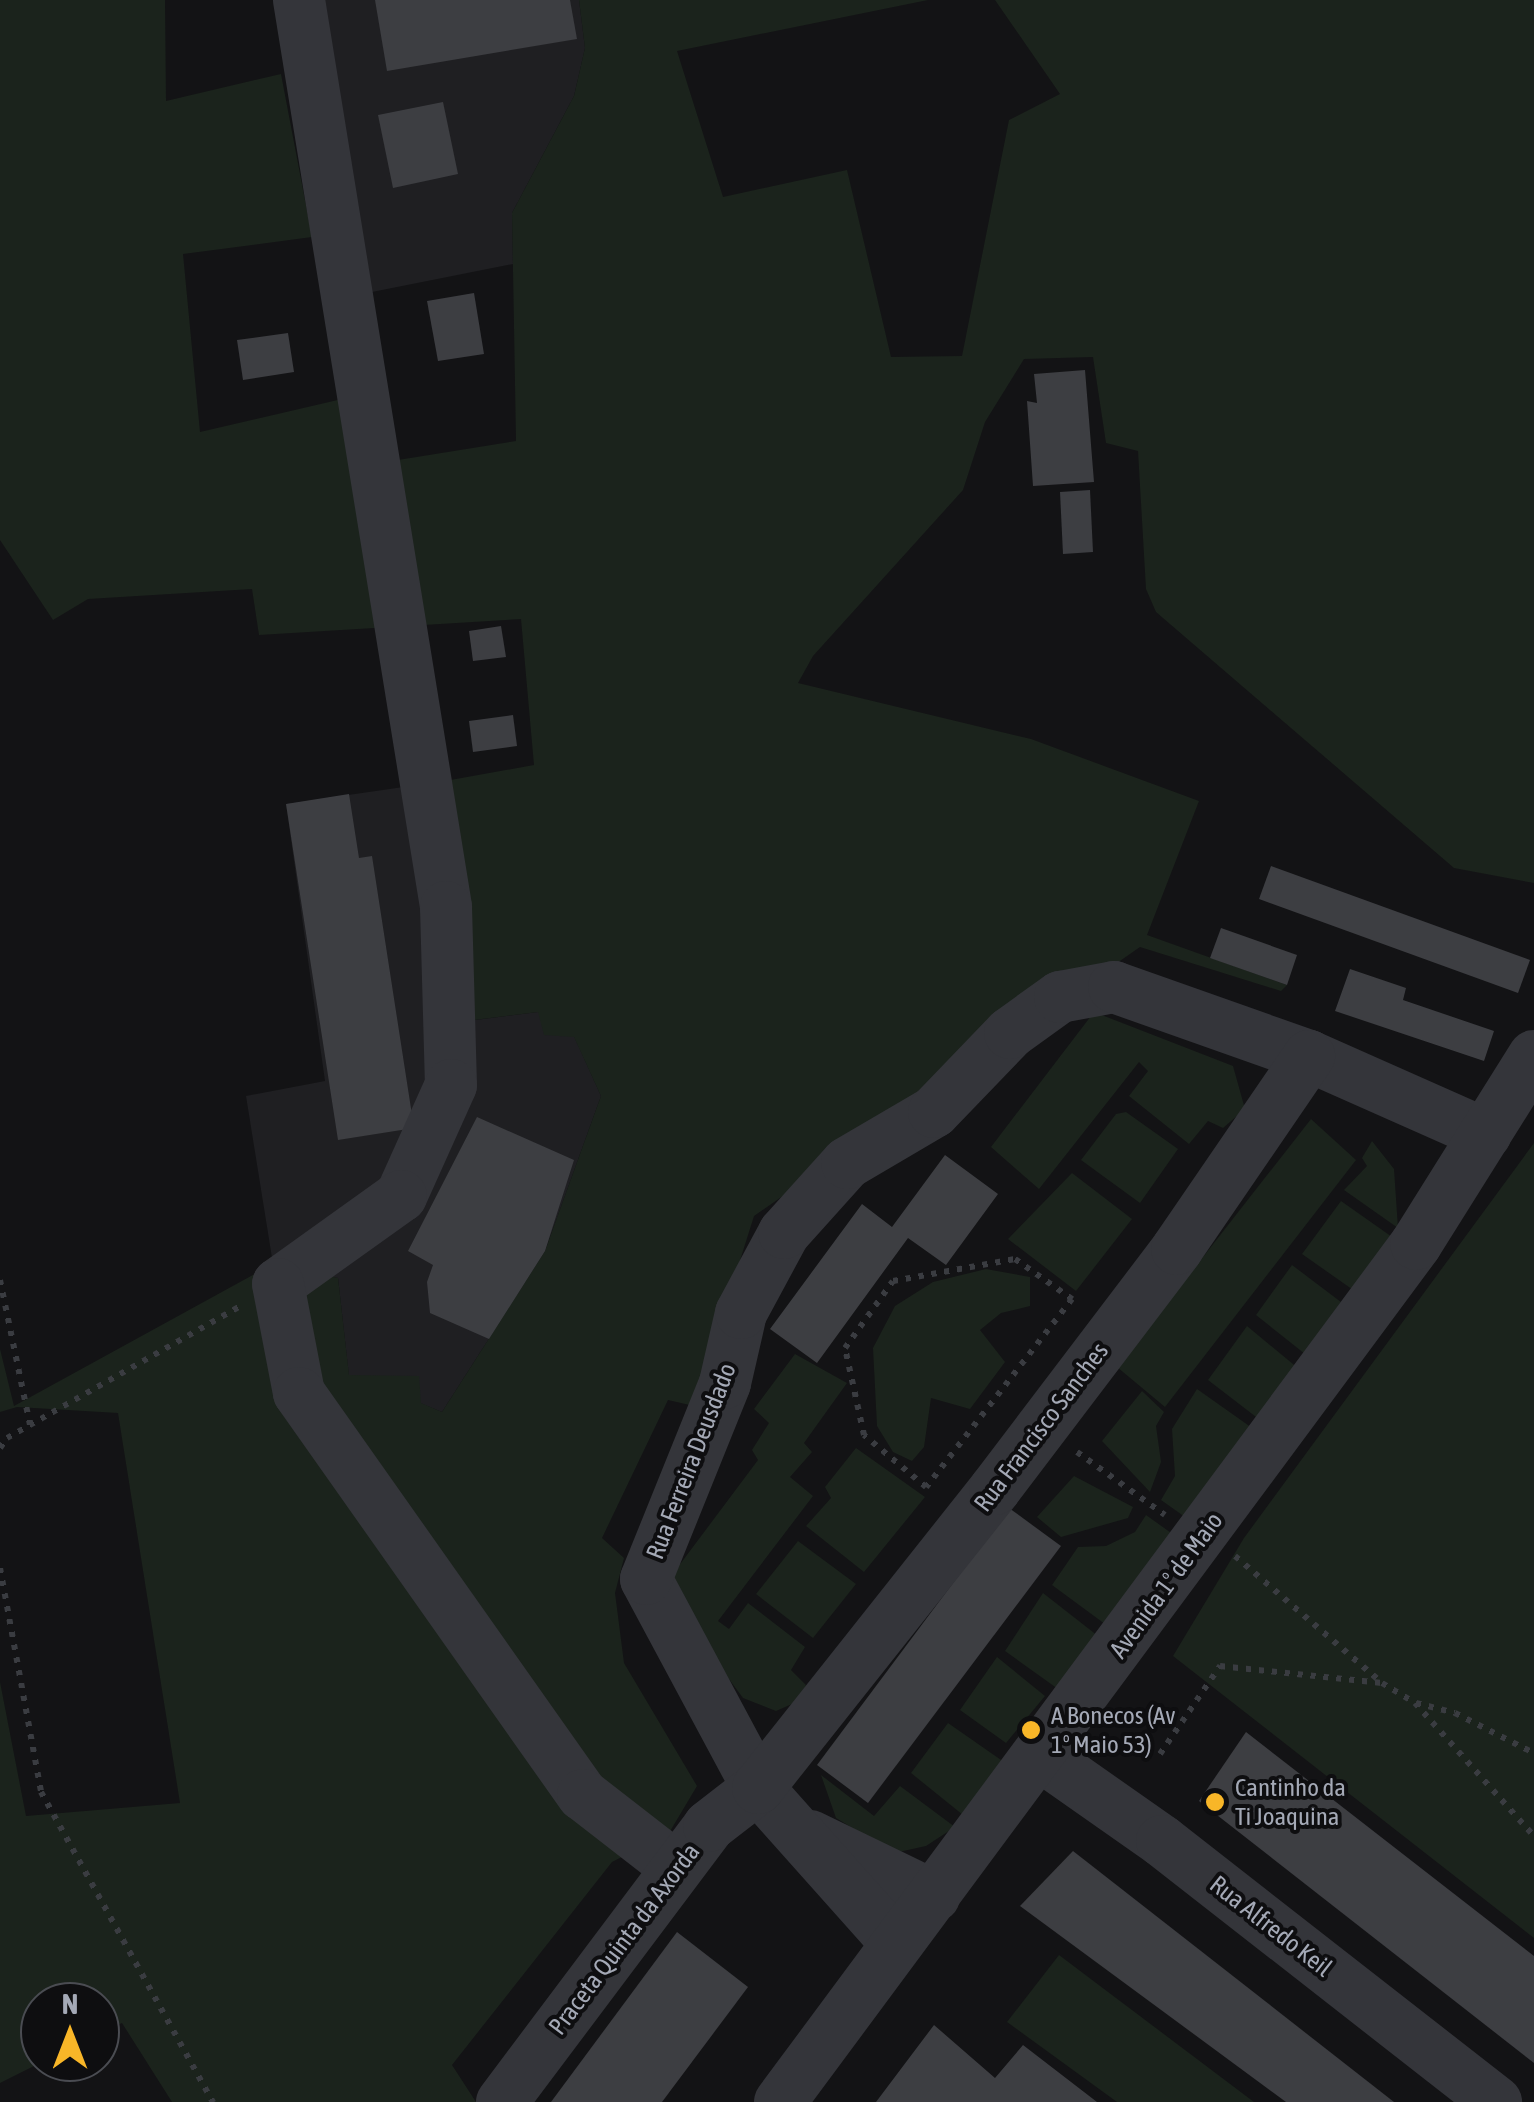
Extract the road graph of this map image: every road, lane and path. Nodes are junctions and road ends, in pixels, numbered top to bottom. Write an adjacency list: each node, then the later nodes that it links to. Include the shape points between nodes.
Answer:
1 (299, 0): 6 (street, via 446,908 451,1085 400,1196)
2 (1309, 1056): 4 (street, Rua Ferreira Deusdado); 9 (street, Rua Francisco Sanches, via 1177,1249); 18 (street, Rua Ferreira Deusdado, via 1114,987 1060,997 1010,1034 934,1112 847,1163 784,1233 741,1313 725,1383 646,1580)
3 (1534, 1056): 4 (street, Avenida 1º de Maio)
4 (1485, 1134): 11 (street, Avenida 1º de Maio)
5 (0, 1280): 8 (path)
6 (278, 1284): 8 (path); 20 (street, via 299,1393 583,1795)
7 (999, 1396): 7 (path, via 926,1486 864,1434 845,1348 893,1281 1016,1259 1072,1299); 9 (path)
8 (30, 1425): 10 (path)
9 (1042, 1427): 11 (path); 18 (street, Rua Francisco Sanches)
10 (0, 1448)
11 (1217, 1547): 13 (path); 17 (street, Avenida 1º de Maio)
12 (0, 1568): 25 (path, via 41,1792)
13 (1382, 1682): 14 (path); 16 (path, via 1220,1666)
14 (1415, 1703): 15 (path, via 1454,1713); 19 (path)
15 (1534, 1753)
16 (1160, 1754)
17 (1041, 1756): 22 (street, Avenida 1º de Maio); 28 (street, Rua Alfredo Keil, via 1162,1840)
18 (772, 1806): 20 (street, Praceta Quinta da Axorda, via 709,1826); 21 (street, Rua Ferreira Deusdado); 22 (street)
19 (1534, 1836)
20 (676, 1868): 26 (street, Praceta Quinta da Axorda)
21 (839, 1882): 23 (street, Rua Ferreira Deusdado); 24 (street, via 852,1951)
22 (934, 1896): 23 (street, Avenida 1º de Maio)
23 (896, 1943): 24 (street, Avenida 1º de Maio)
24 (850, 2008): 27 (street, Avenida 1º de Maio)
25 (213, 2102)
26 (502, 2102)
27 (780, 2102)
28 (1496, 2102)

